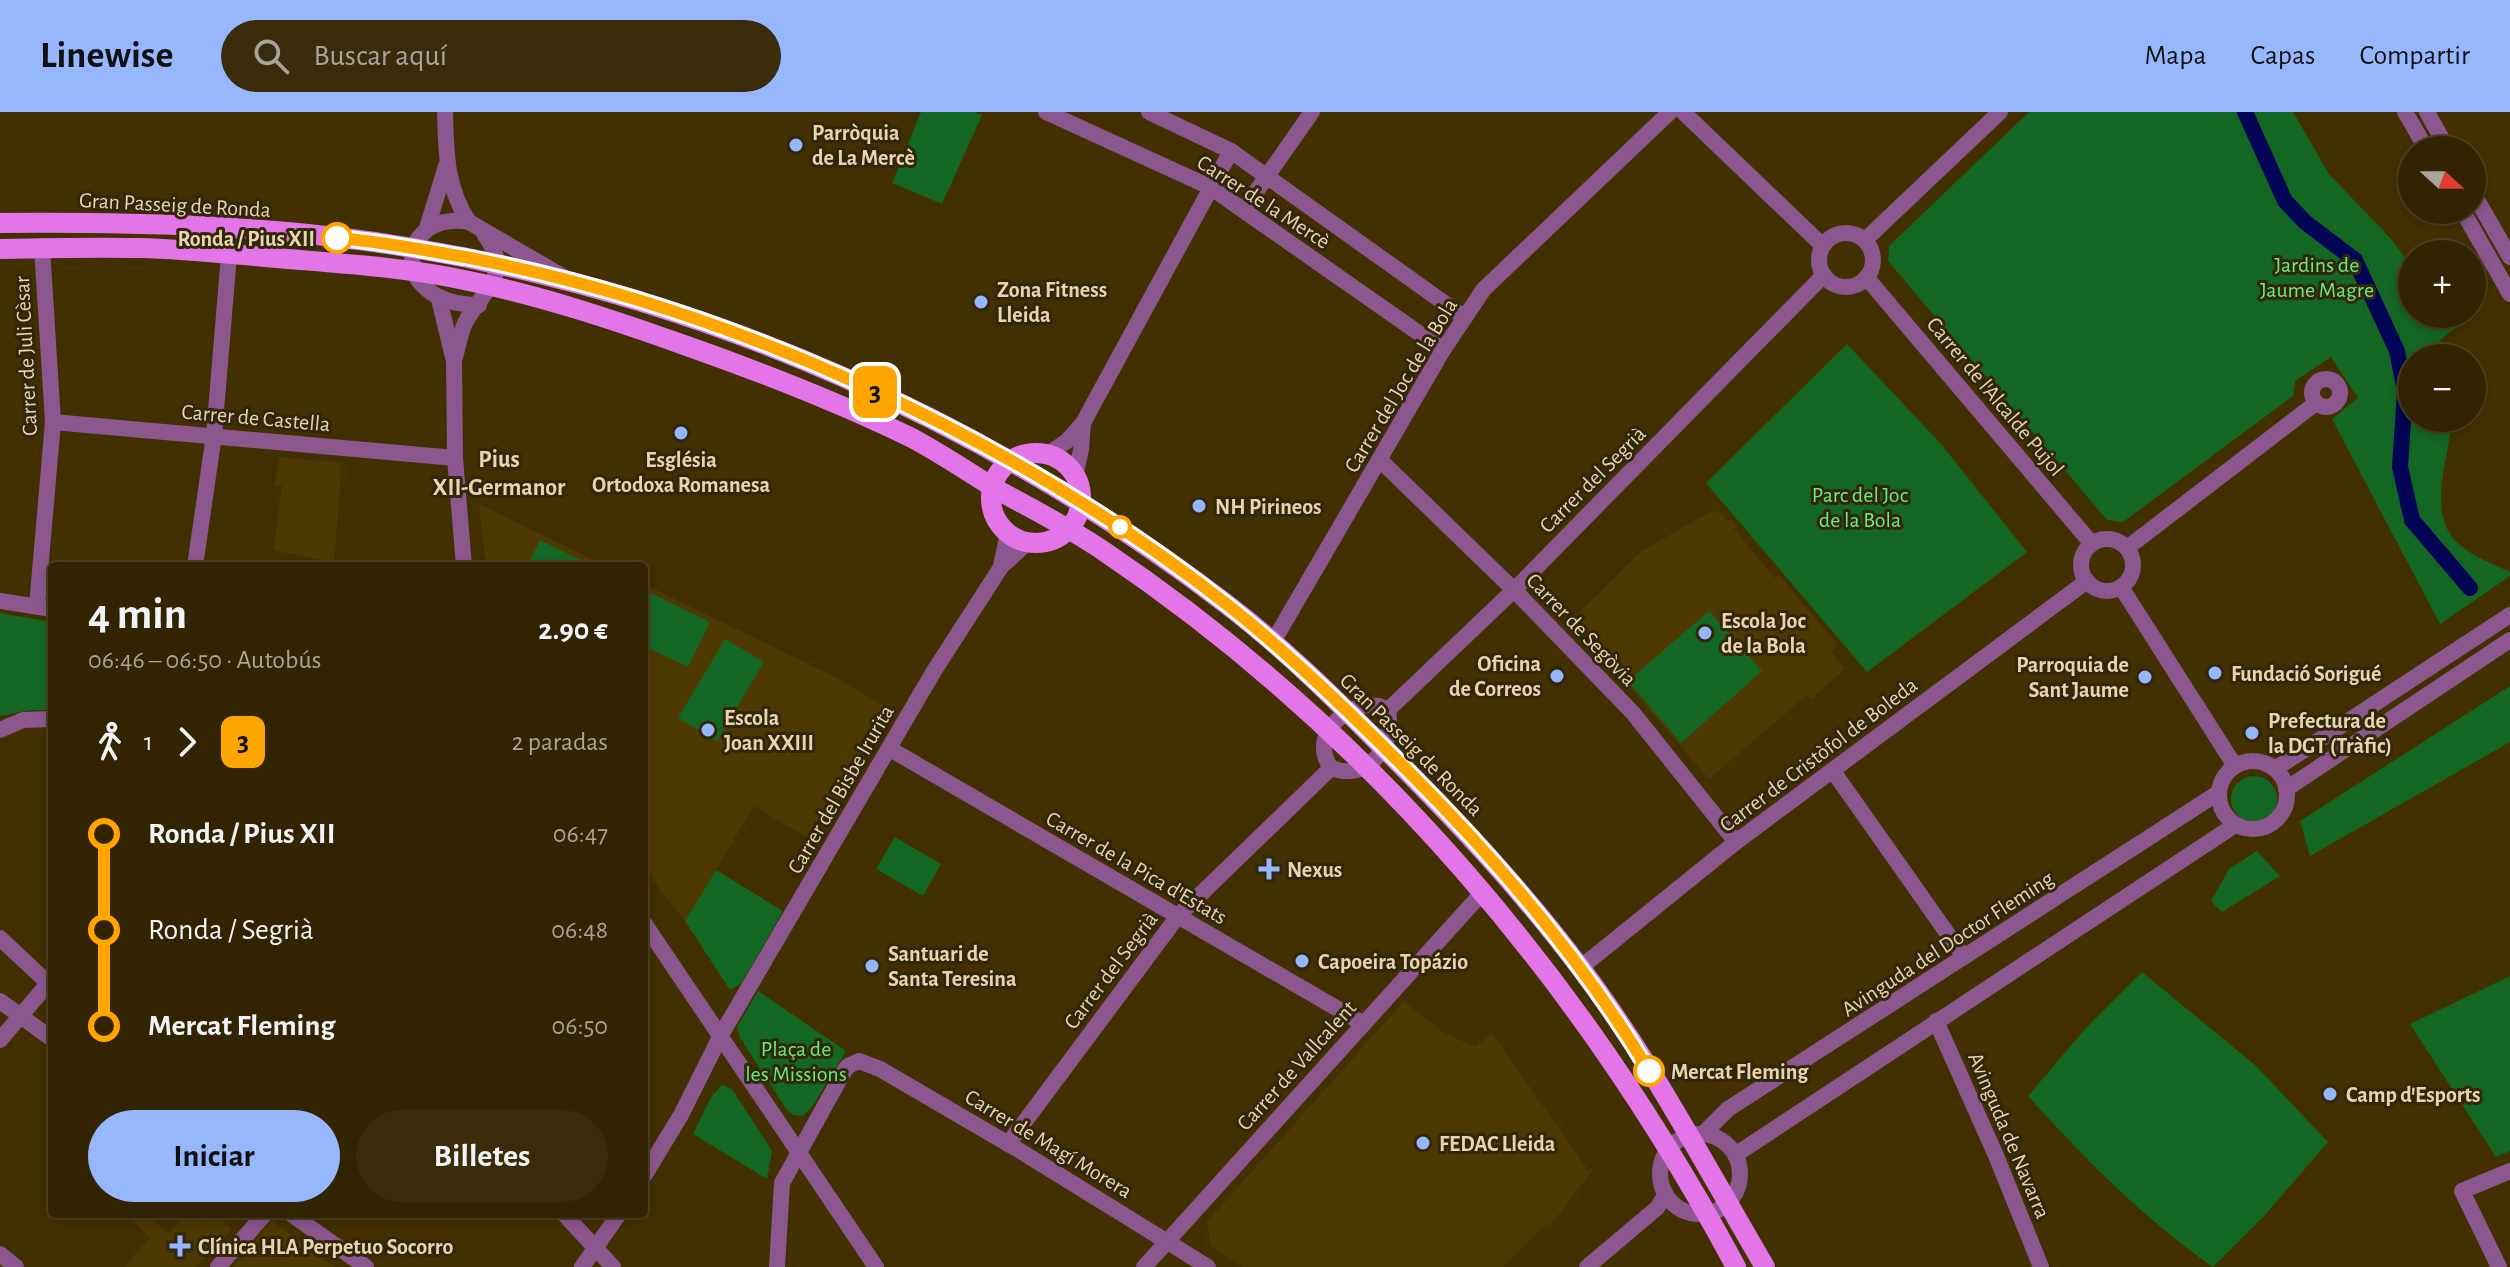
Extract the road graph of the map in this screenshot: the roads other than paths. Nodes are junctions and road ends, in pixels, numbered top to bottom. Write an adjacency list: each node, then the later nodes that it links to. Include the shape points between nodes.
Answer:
1 (445, 112): 13 (street)
2 (1046, 112): 15 (street, Carrer de la Mercè)
3 (1149, 112): 12 (street, Carrer de la Mercè)
4 (1312, 112): 14 (street)
5 (1670, 112): 38 (street, Carrer del Joc de la Bola, via 1484,289)
6 (1683, 112): 23 (street)
7 (2000, 112): 22 (street)
8 (2405, 112): 10 (street)
9 (2427, 112): 11 (street)
10 (2419, 136)
11 (2440, 136)
12 (1231, 151): 14 (street, Carrer de la Mercè); 15 (street)
13 (446, 166): 20 (street, via 456,198); 21 (street)
14 (1266, 175): 16 (street); 38 (street, Carrer de la Mercè)
15 (1210, 187): 16 (street, Carrer de la Mercè); 43 (street)
16 (1244, 209): 39 (street, Carrer de la Mercè)
17 (2486, 215): 28 (street)
18 (0, 223): 25 (main road, Gran Passeig de Ronda, via 201,226)
19 (2470, 224): 35 (street)
20 (475, 226): 21 (street, via 454,219); 29 (street, via 493,245); 33 (street)
21 (427, 228): 25 (street)
22 (1865, 240): 23 (street, via 1843,233); 32 (street, via 1872,263)
23 (1823, 246): 31 (street, via 1819,260)
24 (42, 248): 26 (main road, Gran Passeig de Ronda); 27 (main road, Gran Passeig de Ronda); 42 (street, Carrer de Juli Cèsar)
25 (414, 248): 29 (main road, Gran Passeig de Ronda); 30 (street)
26 (0, 249)
27 (229, 255): 30 (main road, Gran Passeig de Ronda); 44 (street)
28 (2510, 257)
29 (498, 264): 33 (main road, Gran Passeig de Ronda); 34 (street)
30 (412, 270): 34 (main road, Gran Passeig de Ronda); 36 (street)
31 (1824, 275): 32 (street, via 1844,286); 62 (street, Carrer del Segrià)
32 (1866, 277): 55 (street, Carrer de l'Alcalde Pujol)
33 (572, 282): 47 (main road, Gran Passeig de Ronda, via 752,339 849,380)
34 (492, 286): 37 (street); 50 (main road, Gran Passeig de Ronda, via 729,360 915,440)
35 (2510, 294)
36 (439, 299): 37 (street); 40 (street)
37 (479, 305): 40 (street, via 465,323)
38 (1464, 317): 39 (street, Carrer del Joc de la Bola)
39 (1443, 350): 48 (street, Carrer del Joc de la Bola)
40 (454, 361): 46 (street)
41 (2316, 403): 56 (street)
42 (53, 422): 44 (street, Carrer de Castella); 64 (street, Carrer de Juli Cèsar)
43 (1083, 423): 45 (street); 49 (street)
44 (214, 435): 46 (street, Carrer de Castella); 57 (street)
45 (1047, 455): 47 (main road, via 1023,454); 49 (main road, via 1066,464)
46 (455, 458): 58 (street)
47 (1010, 461): 50 (main road); 51 (main road, Gran Passeig de Ronda)
48 (1381, 461): 62 (street, Carrer de Segòvia); 67 (street, Carrer del Joc de la Bola)
49 (1075, 476): 51 (main road)
50 (992, 486): 52 (main road, Gran Passeig de Ronda); 53 (main road, via 994,513)
51 (1080, 504): 52 (main road); 67 (main road, Gran Passeig de Ronda, via 1132,536)
52 (1068, 529): 54 (main road, via 1052,540); 72 (main road, Gran Passeig de Ronda, via 1211,630)
53 (1008, 533): 54 (main road); 59 (street, Carrer del Bisbe Irurita)
54 (1028, 542): 59 (street, Carrer del Bisbe Irurita)
55 (2092, 544): 56 (street, via 2106,539); 60 (street, via 2081,561)
56 (2127, 548): 61 (street, via 2132,572)
57 (196, 562)
58 (464, 562)
59 (1001, 567): 74 (street, Carrer del Bisbe Irurita)
60 (2087, 581): 61 (street, via 2099,590); 79 (street, Carrer de Cristòfol de Boleda)
61 (2121, 587): 75 (street)
62 (1514, 590): 68 (street, Carrer del Segrià); 83 (street, Carrer de Segòvia, via 1633,713)
63 (0, 601): 64 (street)
64 (44, 608)
65 (2510, 615): 78 (street)
66 (2510, 640): 80 (street)
67 (1273, 642): 69 (main road, Gran Passeig de Ronda)
68 (1388, 710): 69 (street, via 1372,704); 73 (street, via 1390,732)
69 (1348, 712): 72 (street); 73 (main road, Gran Passeig de Ronda)
70 (48, 719): 71 (street, via 23,720)
71 (0, 730)
72 (1328, 731): 76 (main road, Gran Passeig de Ronda); 77 (street, via 1324,758)
73 (1384, 748): 76 (street); 89 (main road, Gran Passeig de Ronda, via 1513,883)
74 (890, 749): 85 (street, Carrer de la Pica d'Estats); 96 (street, Carrer del Bisbe Irurita)
75 (2235, 766): 78 (street, via 2254,761); 81 (street, via 2223,777)
76 (1365, 767): 77 (street, via 1350,772); 84 (main road, Gran Passeig de Ronda)
77 (1331, 768): 85 (street, Carrer del Segrià)
78 (2275, 769): 80 (street)
79 (1833, 771): 83 (street, Carrer de Cristòfol de Boleda); 88 (street)
80 (2286, 789): 82 (street, via 2282,812 2269,825)
81 (2218, 793): 82 (street, via 2222,811); 88 (street, Avinguda del Doctor Fleming)
82 (2235, 825): 94 (street)
83 (1736, 842): 89 (street, Carrer de Cristòfol de Boleda)
84 (1482, 893): 95 (street, Carrer de Vallcalent); 101 (main road, Gran Passeig de Ronda, via 1570,999)
85 (1178, 916): 95 (street, Carrer de la Pica d'Estats); 100 (street, Carrer del Segrià)
86 (648, 929): 96 (street)
87 (0, 938): 90 (street)
88 (1964, 957): 99 (street, Avinguda del Doctor Fleming)
89 (1580, 968): 99 (main road, Gran Passeig de Ronda)
90 (48, 979)
91 (48, 983): 93 (street)
92 (0, 1001): 93 (street)
93 (20, 1016): 97 (street); 98 (street)
94 (1936, 1021): 103 (street); 128 (street, Avinguda de Navarra)
95 (1362, 1023): 113 (street, Carrer de Vallcalent)
96 (721, 1035): 102 (street); 104 (street, Carrer del Bisbe Irurita)
97 (48, 1036)
98 (0, 1040)
99 (1695, 1135): 101 (street, Avinguda del Doctor Fleming); 103 (street, via 1716,1138); 107 (main road, Gran Passeig de Ronda)
100 (1008, 1144): 102 (street, Carrer de Magí Morera, via 864,1061 848,1066); 113 (street, Carrer de Magí Morera)
101 (1668, 1149): 106 (street, via 1660,1175); 108 (main road, Gran Passeig de Ronda)
102 (798, 1152): 121 (street, via 782,1183); 122 (street)
103 (1735, 1155): 107 (street, via 1739,1180)
104 (648, 1169)
105 (2510, 1171): 129 (street, via 2462,1191)
106 (1666, 1202): 108 (street); 125 (street)
107 (1727, 1204): 108 (street); 127 (main road, Gran Passeig de Ronda)
108 (1708, 1214): 126 (main road, Gran Passeig de Ronda)
109 (261, 1218): 117 (street)
110 (297, 1218): 118 (street)
111 (568, 1218): 114 (street)
112 (616, 1218): 114 (street)
113 (1167, 1240): 123 (street, Carrer de Vallcalent); 124 (street, Carrer de Magí Morera)
114 (596, 1248): 119 (street); 120 (street)
115 (0, 1254): 116 (street)
116 (16, 1267)
117 (218, 1267)
118 (366, 1267)
119 (582, 1267)
120 (613, 1267)
121 (777, 1267)
122 (876, 1267)
123 (1144, 1267)
124 (1208, 1267)
125 (1587, 1267)
126 (1736, 1267)
127 (1765, 1267)
128 (2041, 1267)
129 (2499, 1267)

